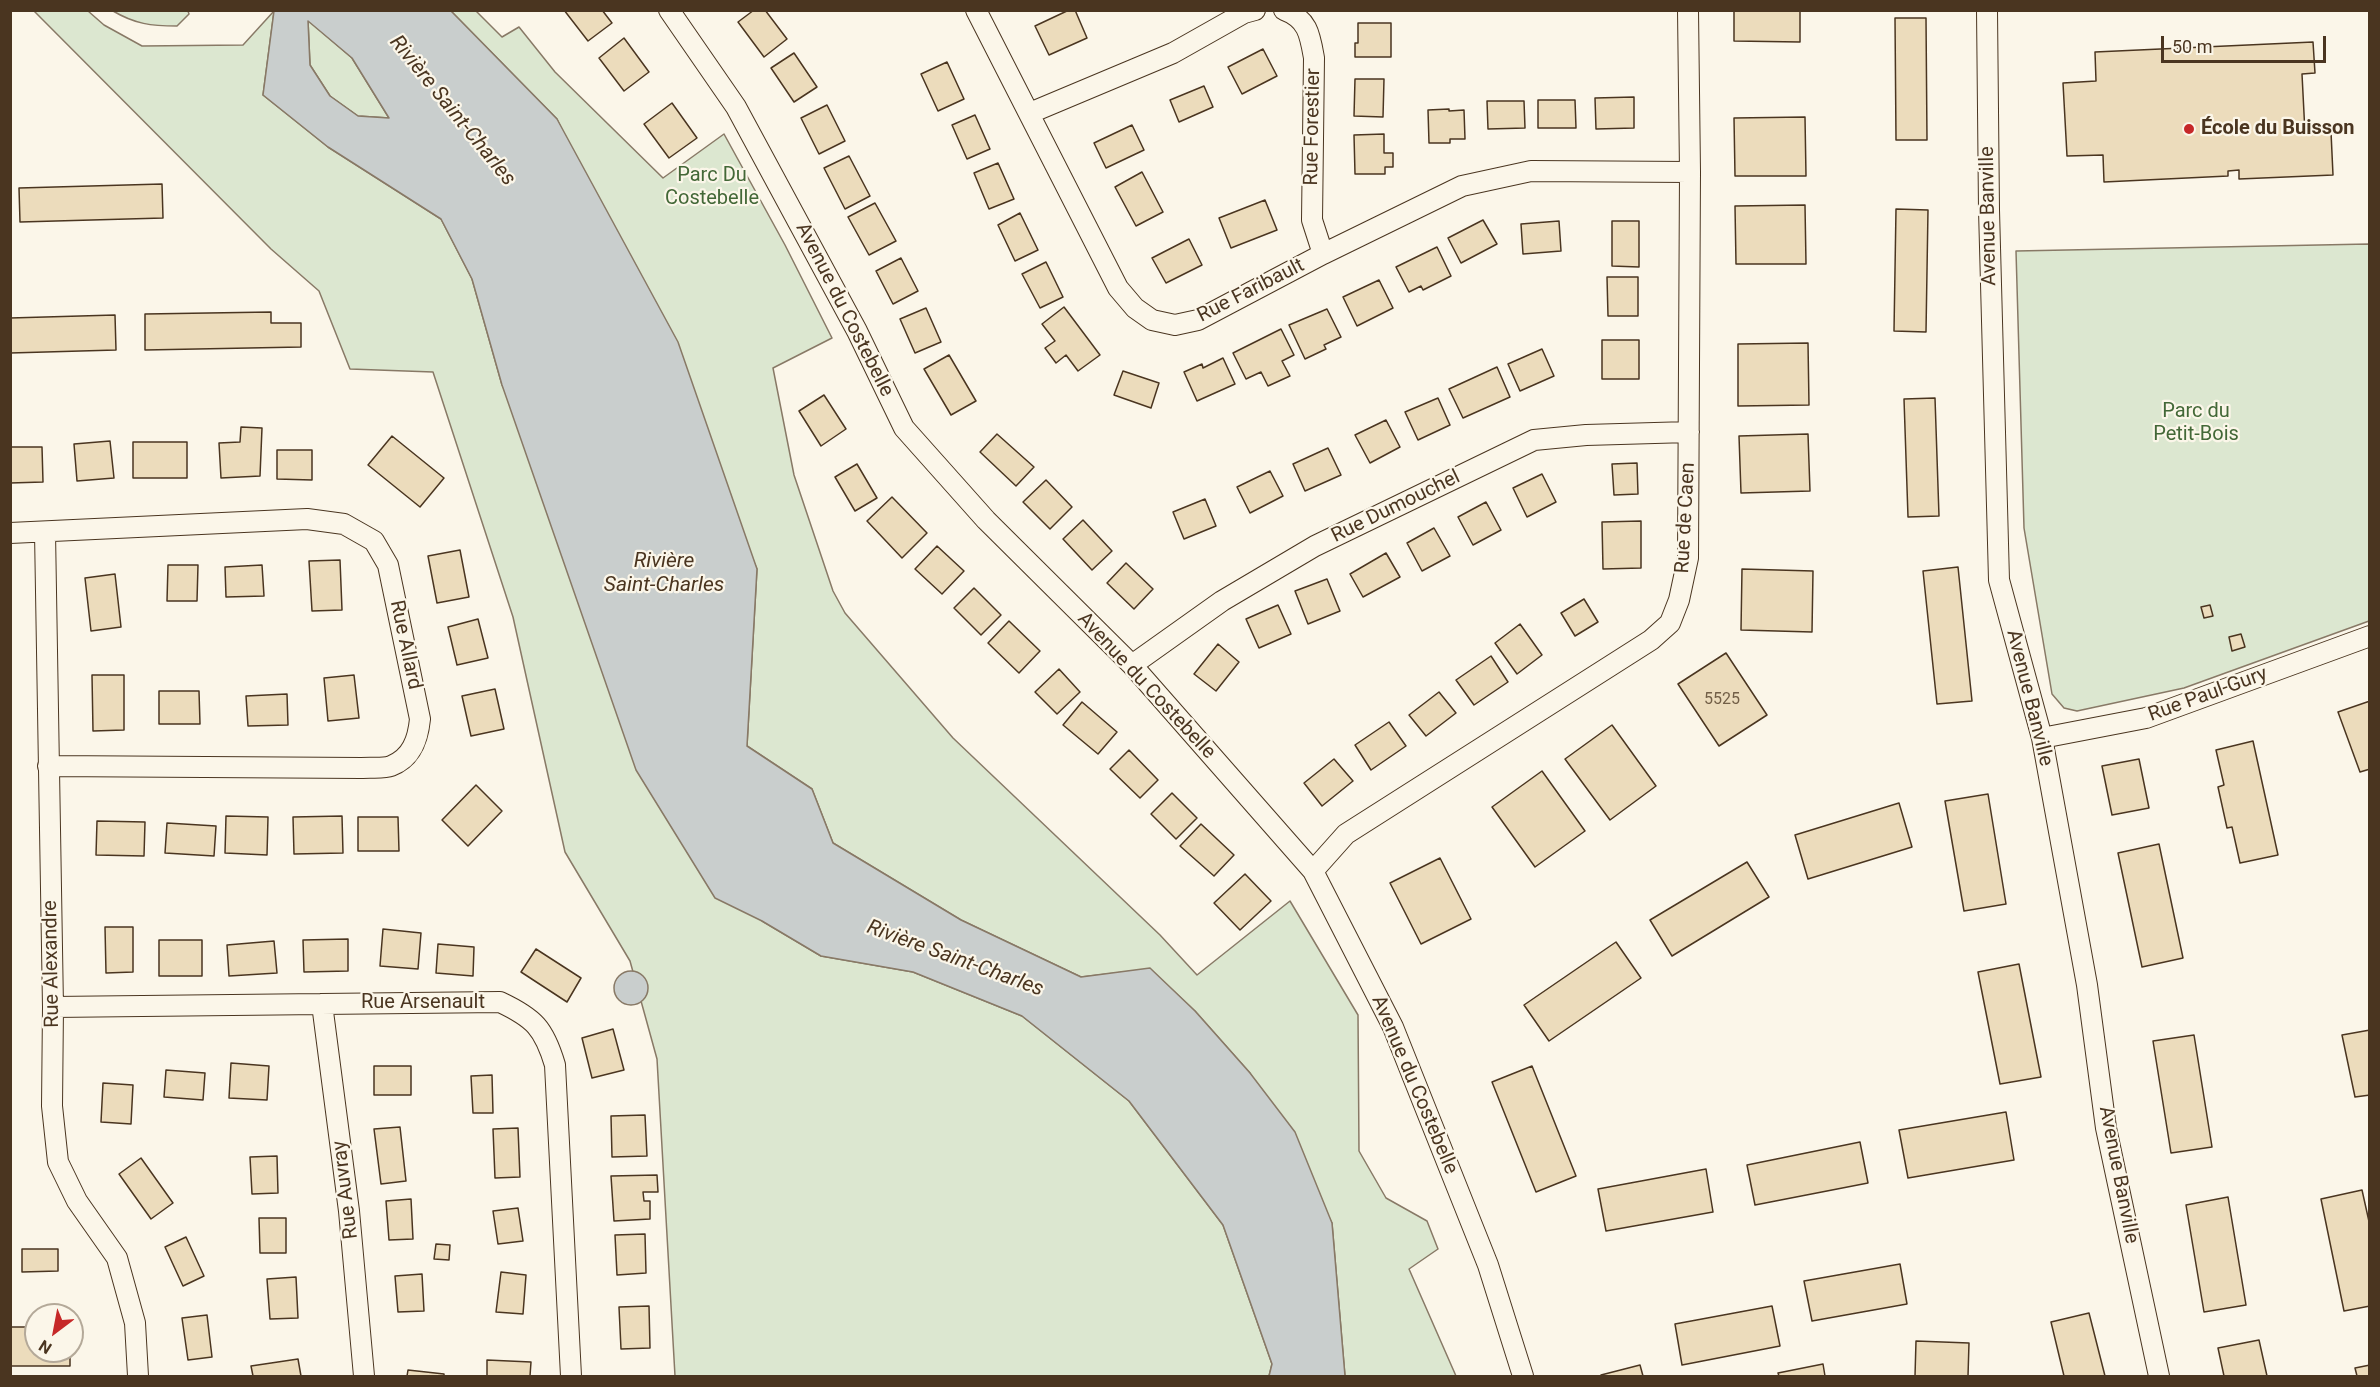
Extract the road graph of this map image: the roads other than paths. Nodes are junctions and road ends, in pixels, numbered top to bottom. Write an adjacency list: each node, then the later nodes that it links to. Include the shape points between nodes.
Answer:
1 (669, 10): 14 (street, Avenue du Costebelle, via 736,106 857,331 904,428 986,520)
2 (976, 10): 7 (street, Rue Faribault)
3 (1255, 10): 7 (street, via 1173,53)
4 (1284, 10): 9 (street, Rue Forestier, via 1297,15 1310,33 1314,58 1312,220)
5 (1688, 10): 8 (street, Rue de Caen)
6 (1987, 10): 15 (street, Avenue Banville, via 1999,580)
7 (1030, 113): 9 (street, Rue Faribault, via 1118,288 1152,320 1175,325 1198,320)
8 (1690, 172): 9 (street, Rue Faribault, via 1531,171 1462,186); 10 (street, Rue de Caen)
9 (1323, 254)
10 (1689, 432): 14 (street, Rue Dumouchel, via 1534,440 1315,546 1222,601); 17 (street, Rue de Caen, via 1688,558 1670,622 1651,640 1346,834)
11 (45, 532): 12 (street, Rue Allard); 16 (street, Rue Alexandre); 16 (street, Rue Allard, via 308,519 344,524 374,541 388,565 420,719 418,739 408,755 391,766)
12 (10, 533)
13 (2370, 636): 15 (street, Rue Paul-Gury, via 2146,718)
14 (1132, 665): 17 (street, Avenue du Costebelle)
15 (2042, 738): 24 (street, Avenue Banville, via 2087,985 2106,1128)
16 (48, 766): 19 (street, Rue Alexandre)
17 (1313, 871): 23 (street, Avenue du Costebelle, via 1393,1027 1488,1265)
18 (322, 1004): 19 (street, Rue Arsenault); 21 (street, Rue Auvray, via 350,1211); 22 (street, Rue Arsenault, via 500,1002 524,1014 547,1039 555,1065)
19 (53, 1007): 20 (street, Rue Alexandre, via 52,1106 58,1162 77,1201 117,1258 135,1323)
20 (138, 1377)
21 (364, 1377)
22 (571, 1377)
23 (1523, 1377)
24 (2159, 1377)

